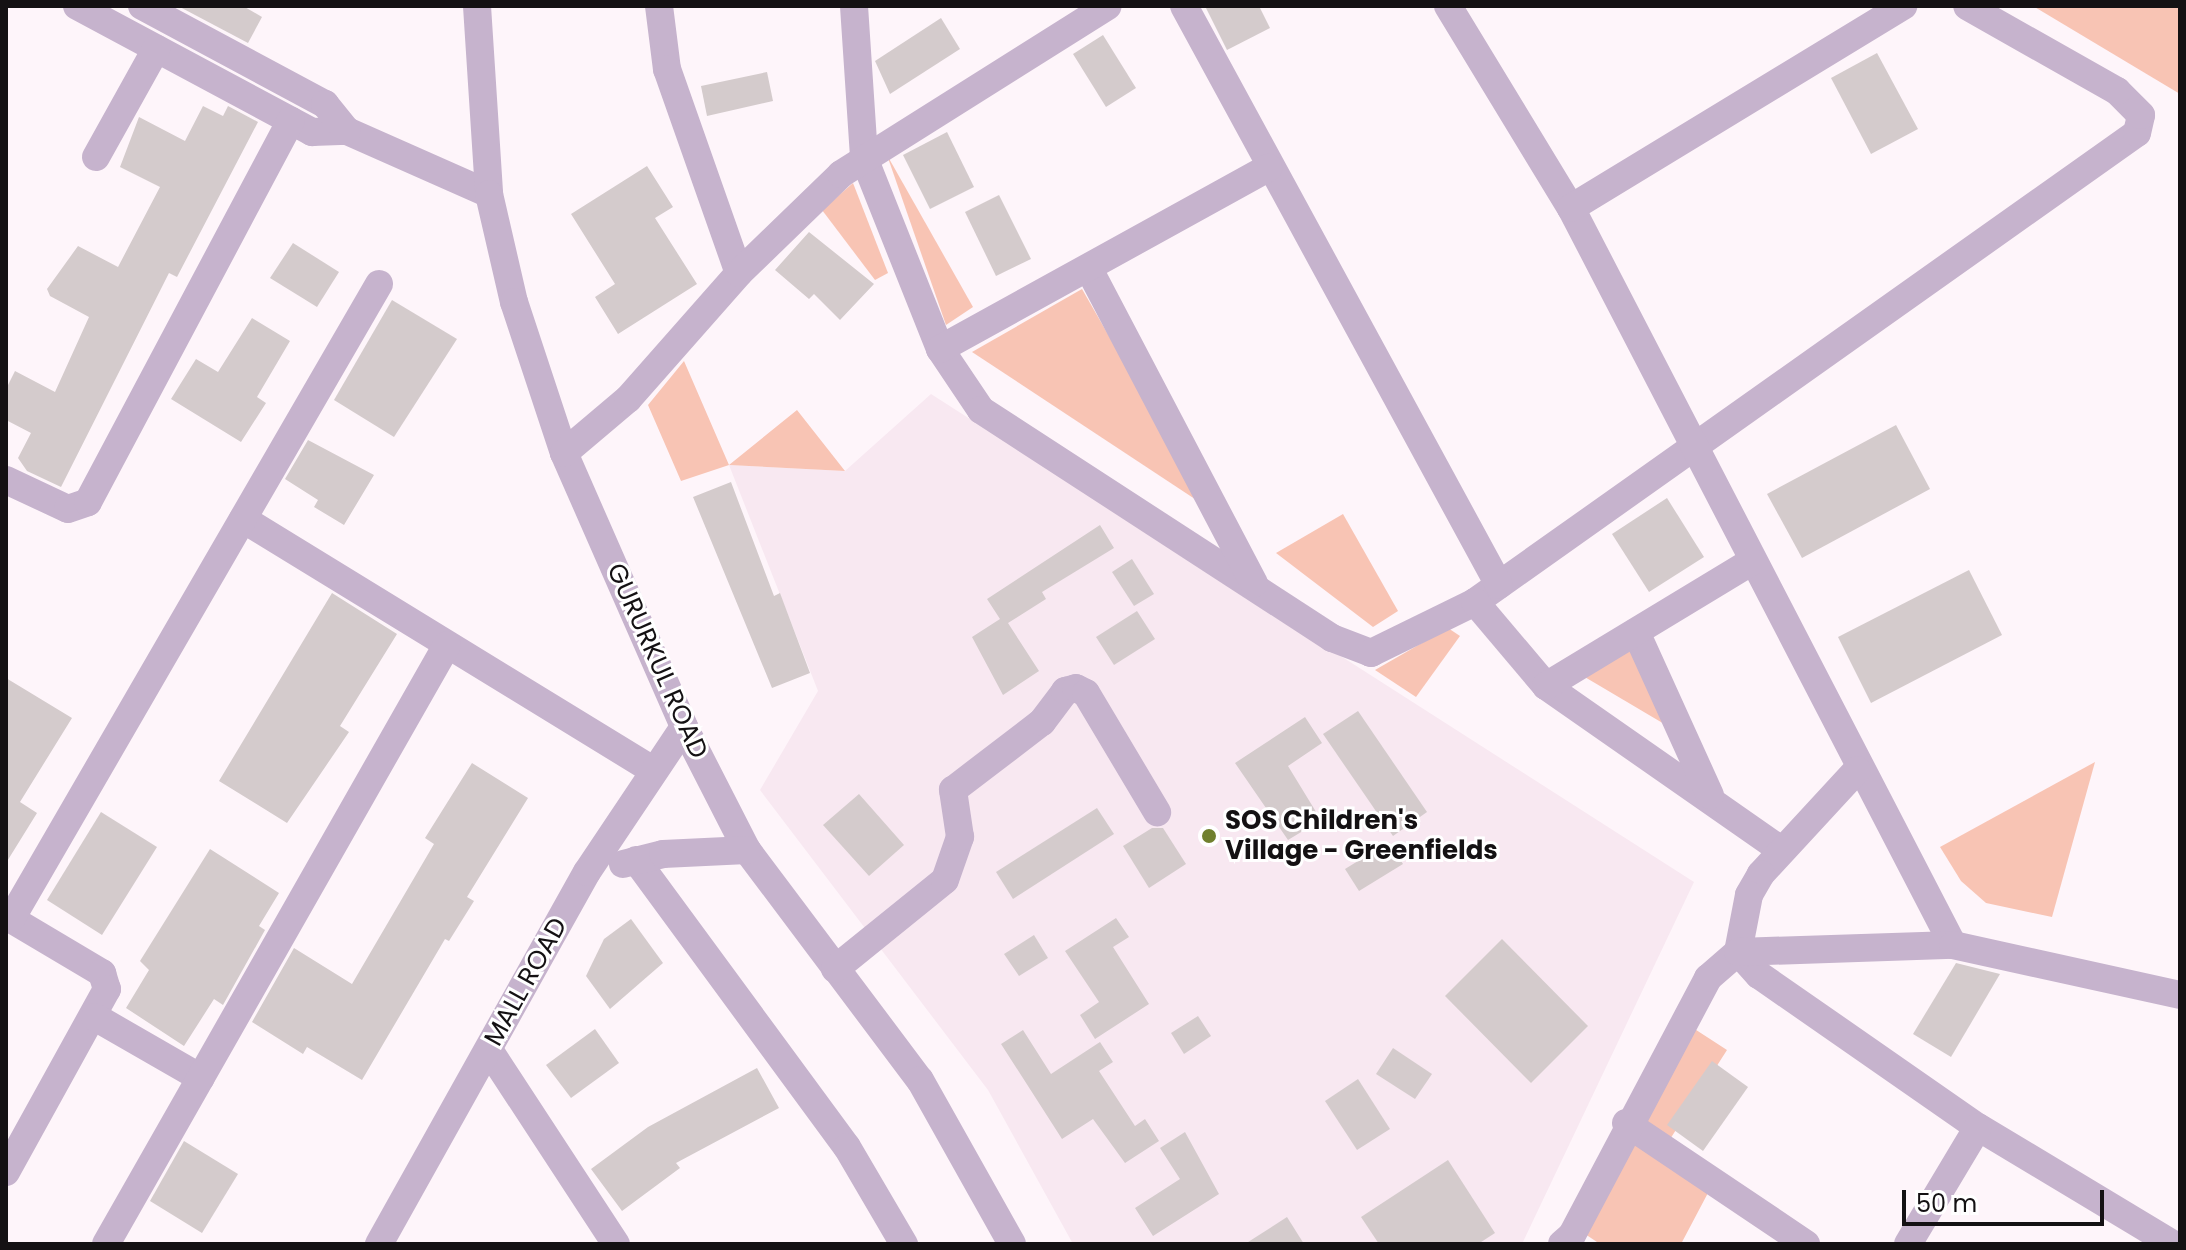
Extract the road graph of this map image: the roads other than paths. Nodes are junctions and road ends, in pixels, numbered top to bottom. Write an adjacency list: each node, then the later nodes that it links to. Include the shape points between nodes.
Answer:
1 (77, 6): 11 (street)
2 (142, 6): 13 (street, via 325,104)
3 (477, 6): 17 (street, GURURKUL ROAD)
4 (659, 6): 20 (street, via 667,69)
5 (854, 6): 15 (street)
6 (1108, 6): 15 (street)
7 (1184, 6): 16 (street)
8 (1448, 6): 18 (street)
9 (1903, 6): 18 (street)
10 (1967, 6): 23 (street, via 2117,91 2141,115 2137,133)
11 (156, 49): 12 (street); 14 (street)
12 (291, 121): 13 (street, via 312,132); 25 (street, via 88,502 68,509)
13 (347, 131): 17 (street)
14 (96, 157)
15 (864, 158): 20 (street, via 818,193); 22 (street)
16 (1268, 168): 19 (street); 29 (street)
17 (489, 194): 24 (street, GURURKUL ROAD, via 514,302)
18 (1571, 208): 23 (street)
19 (1089, 269): 22 (street); 28 (street)
20 (739, 273): 24 (street, via 628,399)
21 (379, 284): 26 (street)
22 (940, 349): 28 (street, via 981,410 1004,428)
23 (1696, 446): 27 (street); 29 (street)
24 (564, 453): 34 (street, GURURKUL ROAD)
25 (6, 480)
26 (243, 519): 32 (street); 43 (street)
27 (1751, 562): 31 (street); 36 (street)
28 (1255, 584): 30 (street, via 1332,638 1371,653)
29 (1499, 585): 30 (street)
30 (1475, 602): 33 (street)
31 (1636, 632): 33 (street); 37 (street)
32 (447, 645): 35 (street); 50 (street)
33 (1546, 686): 37 (street)
34 (684, 727): 35 (street, MALL ROAD); 40 (street, GURURKUL ROAD)
35 (652, 770): 42 (street, MALL ROAD)
36 (1857, 770): 39 (street); 44 (street)
37 (1710, 796): 39 (street)
38 (1157, 812): 46 (street, via 1086,693 1076,688 1065,691 1042,722 953,790 960,837 945,880)
39 (1780, 849): 45 (street, via 1749,895)
40 (747, 850): 41 (street); 46 (street, GURURKUL ROAD)
41 (636, 860): 42 (street); 58 (street, via 847,1147)
42 (587, 872): 49 (street, MALL ROAD)
43 (8, 918): 48 (street, via 102,973 107,989)
44 (1953, 945): 45 (street); 47 (street)
45 (1738, 952): 51 (street, via 1708,978); 52 (street, via 1759,975)
46 (835, 969): 59 (street, GURURKUL ROAD, via 920,1080)
47 (2180, 995)
48 (95, 1017): 50 (street); 53 (street)
49 (489, 1050): 56 (street, MALL ROAD); 57 (street)
50 (201, 1078): 55 (street)
51 (1626, 1123): 54 (street); 60 (street)
52 (1978, 1127): 61 (street); 62 (street)
53 (6, 1172)
54 (1573, 1241)
55 (106, 1244)
56 (379, 1244)
57 (616, 1244)
58 (904, 1244)
59 (1012, 1244)
60 (1806, 1244)
61 (1908, 1244)
62 (2173, 1244)

